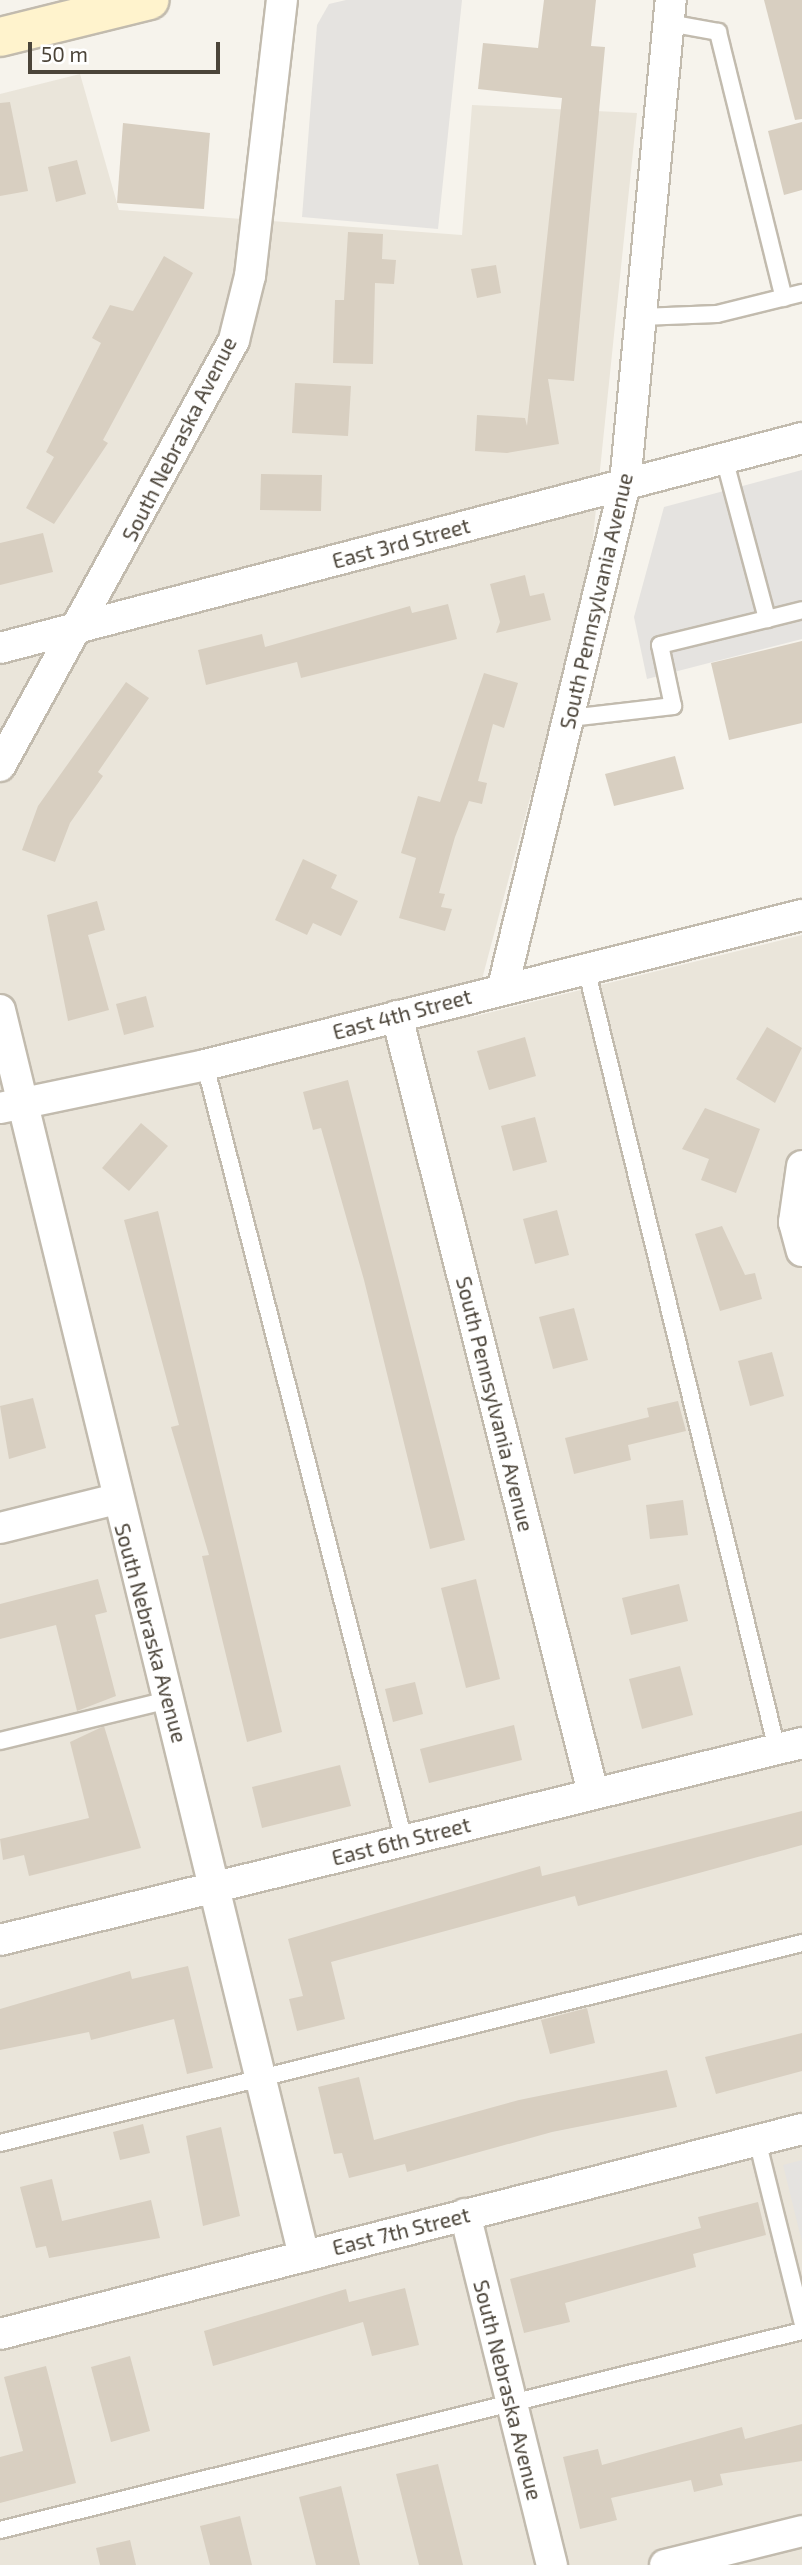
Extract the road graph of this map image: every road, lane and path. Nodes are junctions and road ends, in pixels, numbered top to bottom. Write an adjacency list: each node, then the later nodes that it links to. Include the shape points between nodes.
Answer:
1 (150, 0): 4 (main road)
2 (282, 0): 13 (street, South Nebraska Avenue, via 250,276 234,340)
3 (670, 11): 6 (lane, via 718,32); 7 (street, South Pennsylvania Avenue)
4 (0, 37)
5 (802, 293): 6 (lane)
6 (784, 298): 7 (lane, via 717,314)
7 (641, 317): 10 (street, South Pennsylvania Avenue)
8 (801, 444): 9 (street, East 3rd Street)
9 (724, 458): 10 (street, East 3rd Street); 12 (lane)
10 (625, 484): 13 (street, East 3rd Street); 15 (street, South Pennsylvania Avenue)
11 (802, 610): 12 (lane)
12 (767, 619): 15 (lane, via 660,645 673,706)
13 (81, 627): 14 (street, East 3rd Street); 16 (street, South Nebraska Avenue)
14 (0, 648)
15 (570, 718): 19 (street, South Pennsylvania Avenue)
16 (0, 766)
17 (802, 915): 18 (street, East 4th Street)
18 (586, 968): 19 (street, East 4th Street); 30 (lane)
19 (503, 987): 21 (street, East 4th Street)
20 (0, 1010): 23 (street, South Nebraska Avenue)
21 (397, 1016): 22 (street, East 4th Street); 31 (street, South Pennsylvania Avenue)
22 (205, 1065): 23 (street, East 4th Street); 32 (lane)
23 (12, 1105): 26 (street, South Nebraska Avenue)
24 (802, 1166): 25 (street, via 794,1222)
25 (802, 1251)
26 (116, 1499): 27 (street); 28 (street, South Nebraska Avenue)
27 (0, 1528)
28 (168, 1700): 29 (lane); 33 (street, South Nebraska Avenue)
29 (0, 1741)
30 (789, 1746): 31 (street, East 6th Street)
31 (593, 1793): 32 (street, East 6th Street)
32 (404, 1840): 33 (street, East 6th Street)
33 (217, 1887): 34 (street, East 6th Street); 36 (street, South Nebraska Avenue)
34 (0, 1940)
35 (802, 1943): 36 (lane)
36 (262, 2078): 39 (lane); 41 (street, South Nebraska Avenue)
37 (802, 2129): 38 (street, East 7th Street)
38 (757, 2140): 40 (street, East 7th Street); 42 (lane)
39 (0, 2143)
40 (465, 2214): 41 (street, East 7th Street); 45 (street, South Nebraska Avenue)
41 (304, 2256): 44 (street, East 7th Street)
42 (802, 2322)
43 (802, 2330): 45 (lane)
44 (0, 2334)
45 (511, 2402): 46 (lane); 48 (street, South Nebraska Avenue)
46 (0, 2530)
47 (802, 2531): 49 (street)
48 (552, 2565)
49 (665, 2565)

